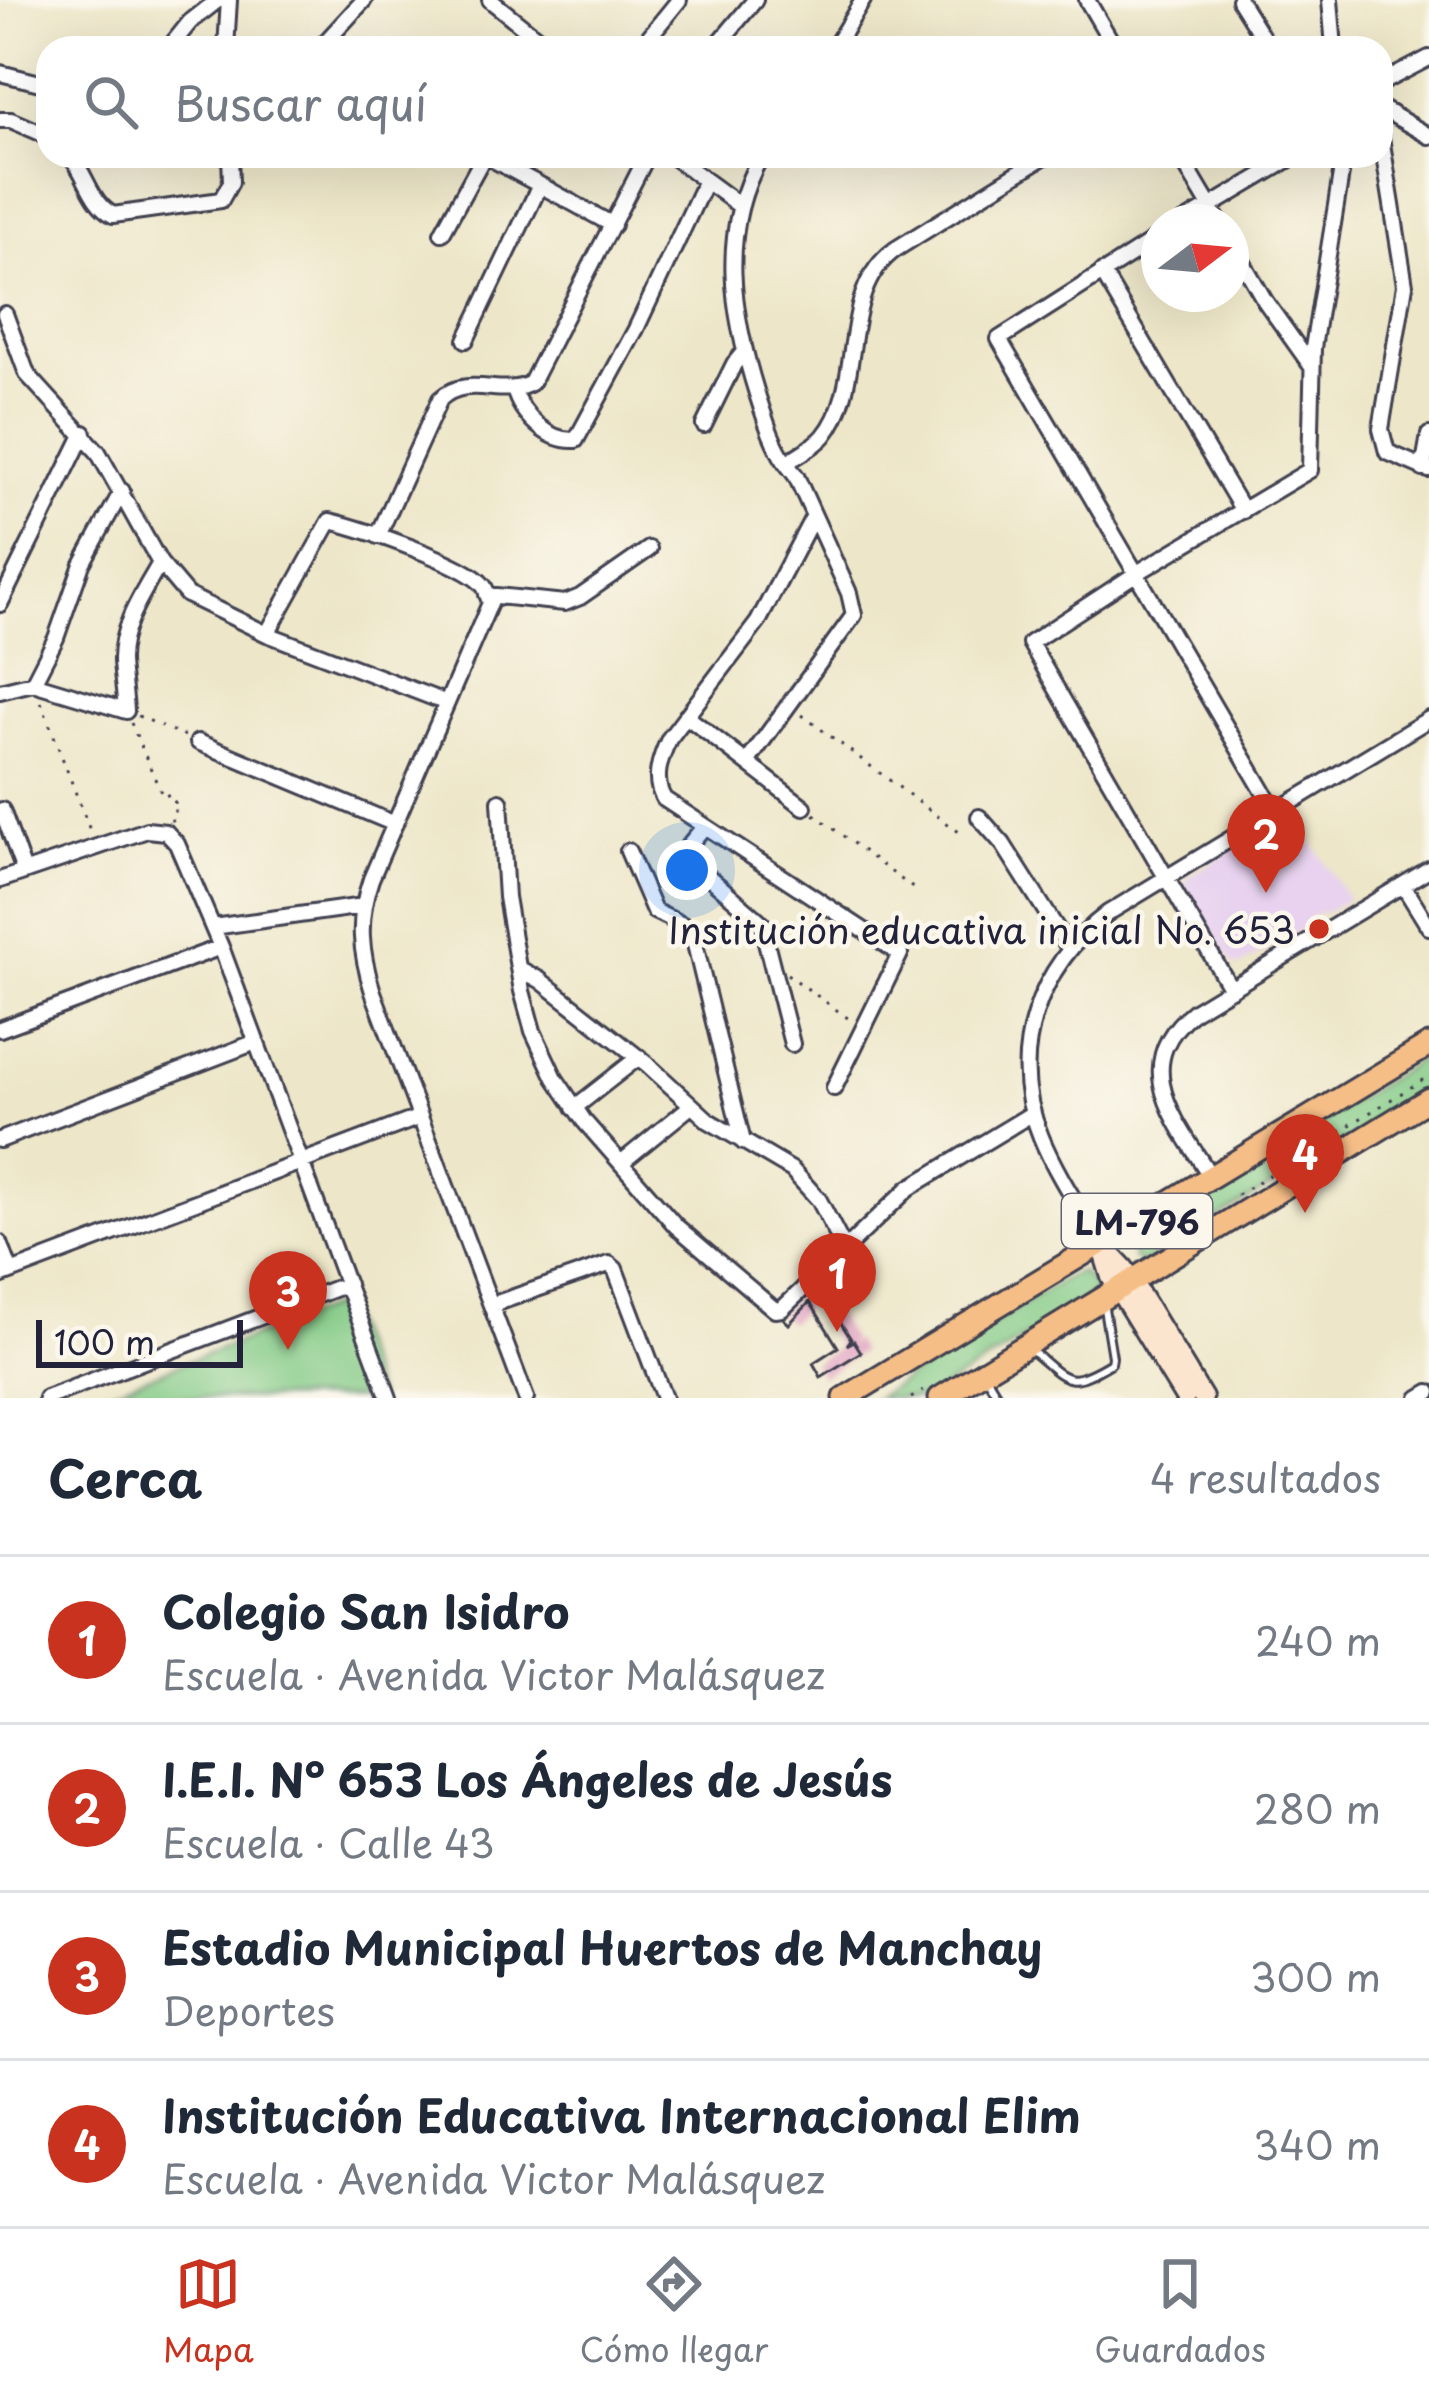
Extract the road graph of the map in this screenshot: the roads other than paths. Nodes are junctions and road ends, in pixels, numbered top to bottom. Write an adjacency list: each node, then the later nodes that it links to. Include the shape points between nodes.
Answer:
1 (218, 0): 12 (street)
2 (229, 0): 13 (street)
3 (364, 0): 14 (street)
4 (490, 0): 15 (street)
5 (679, 0): 16 (street)
6 (755, 0): 17 (street)
7 (863, 0): 18 (street)
8 (1087, 0): 19 (street)
9 (1239, 0): 20 (street)
10 (1330, 0): 11 (street)
11 (1329, 19): 21 (street); 22 (street)
12 (179, 36)
13 (227, 36)
14 (331, 36)
15 (535, 36)
16 (650, 36)
17 (725, 36)
18 (841, 36)
19 (1108, 36)
20 (1262, 36)
21 (1332, 36)
22 (1339, 36)
23 (1429, 58): 25 (street)
24 (0, 73): 26 (street)
25 (1393, 77)
26 (36, 82)
27 (1393, 115): 30 (street)
28 (0, 120): 29 (street)
29 (36, 131)
30 (1429, 136)
31 (77, 168): 32 (street, via 99,208 113,215 220,200)
32 (230, 168)
33 (478, 168): 49 (street)
34 (508, 168): 44 (street)
35 (641, 168): 48 (street)
36 (693, 168): 43 (street)
37 (756, 168): 47 (street)
38 (1026, 168): 61 (street, via 881,260 865,286 842,406 821,440)
39 (1187, 168): 45 (street)
40 (1275, 168): 46 (street)
41 (1341, 168): 56 (street)
42 (1386, 168): 62 (street, via 1405,285 1381,429 1387,452)
43 (705, 182): 47 (street); 57 (street, via 576,440 532,421)
44 (540, 185): 48 (street); 54 (street)
45 (1209, 204)
46 (1213, 204)
47 (740, 206): 55 (street, via 732,259)
48 (613, 225): 57 (street, via 531,383)
49 (442, 233)
50 (1141, 248): 51 (street)
51 (1102, 272): 64 (street); 69 (street, via 999,338)
52 (1249, 273): 56 (street)
53 (5, 314): 59 (street, via 27,374)
54 (466, 340)
55 (744, 352): 58 (street); 61 (street)
56 (1312, 368): 64 (street, via 1312,466)
57 (514, 389): 66 (street, via 470,385 440,399)
58 (704, 425)
59 (84, 433): 63 (street); 71 (street)
60 (1429, 435): 62 (street)
61 (786, 463): 65 (street)
62 (1426, 469)
63 (122, 491): 68 (street); 73 (street)
64 (1243, 511): 69 (street)
65 (813, 518): 76 (street, via 758,622); 79 (street, via 854,615)
66 (378, 536): 70 (street, via 459,570); 72 (street, via 326,523)
67 (649, 549): 70 (street, via 565,603)
68 (160, 563): 72 (street, via 187,595); 73 (street, via 124,638 126,711)
69 (1137, 573): 83 (street); 90 (street, via 1030,643)
70 (487, 595): 75 (street, via 479,636)
71 (0, 604)
72 (267, 634): 75 (street)
73 (34, 683): 74 (street)
74 (0, 692)
75 (447, 703): 85 (street)
76 (686, 716): 79 (street); 86 (street, via 662,755 658,783 664,800)
77 (1429, 719): 83 (street)
78 (198, 742): 85 (street)
79 (748, 761): 81 (street)
80 (500, 801): 98 (street)
81 (804, 807)
82 (2, 810): 89 (street)
83 (1275, 812): 90 (street)
84 (979, 817): 97 (street)
85 (395, 824): 93 (street)
86 (704, 827): 102 (street, via 688,859 761,922); 105 (street, via 900,954)
87 (628, 851): 112 (street, via 654,911 693,936)
88 (1429, 869): 92 (street)
89 (24, 871): 91 (street); 94 (street, via 162,830 181,849)
90 (1166, 878): 97 (street); 99 (street)
91 (0, 880)
92 (1403, 885): 95 (street); 99 (street)
93 (363, 906): 94 (street); 110 (street, via 363,960)
94 (213, 927): 96 (street)
95 (1429, 927)
96 (221, 946): 100 (street); 101 (street)
97 (1069, 948): 109 (street, via 1032,1023)
98 (518, 968): 104 (street); 108 (street, via 540,1048)
99 (1231, 989): 115 (street, via 1184,1019 1160,1062 1167,1103)
100 (0, 1029)
101 (256, 1042): 111 (street); 114 (street)
102 (792, 1044)
103 (1429, 1045): 115 (main road, LM-796)
104 (639, 1057): 107 (street); 108 (street)
105 (834, 1088)
106 (1429, 1099): 121 (main road, LM-796)
107 (691, 1106): 112 (street); 113 (street)
108 (574, 1108): 113 (street)
109 (1033, 1113): 117 (street); 118 (street, via 909,1188)
110 (420, 1117): 114 (street); 122 (street)
111 (0, 1140)
112 (743, 1142): 118 (street, via 801,1178)
113 (622, 1162): 118 (street, via 694,1244 775,1310)
114 (302, 1163): 119 (street); 120 (street)
115 (1211, 1177): 117 (main road, LM-796)
116 (0, 1243): 119 (street)
117 (1100, 1244): 121 (street); 130 (main road, LM-796)
118 (844, 1248)
119 (6, 1274)
120 (347, 1284): 126 (street); 127 (street)
121 (1118, 1289): 123 (main road, LM-796); 123 (lane, via 1111,1363 1074,1381); 133 (street); 134 (street)
122 (491, 1305): 128 (street); 129 (street, via 609,1264)
123 (1025, 1346): 124 (main road, LM-796)
124 (983, 1372): 131 (main road, LM-796); 132 (lane)
125 (1429, 1392): 135 (street)
126 (46, 1398)
127 (389, 1398)
128 (526, 1398)
129 (664, 1398)
130 (845, 1398)
131 (940, 1398)
132 (999, 1398)
133 (1185, 1398)
134 (1203, 1398)
135 (1419, 1398)

